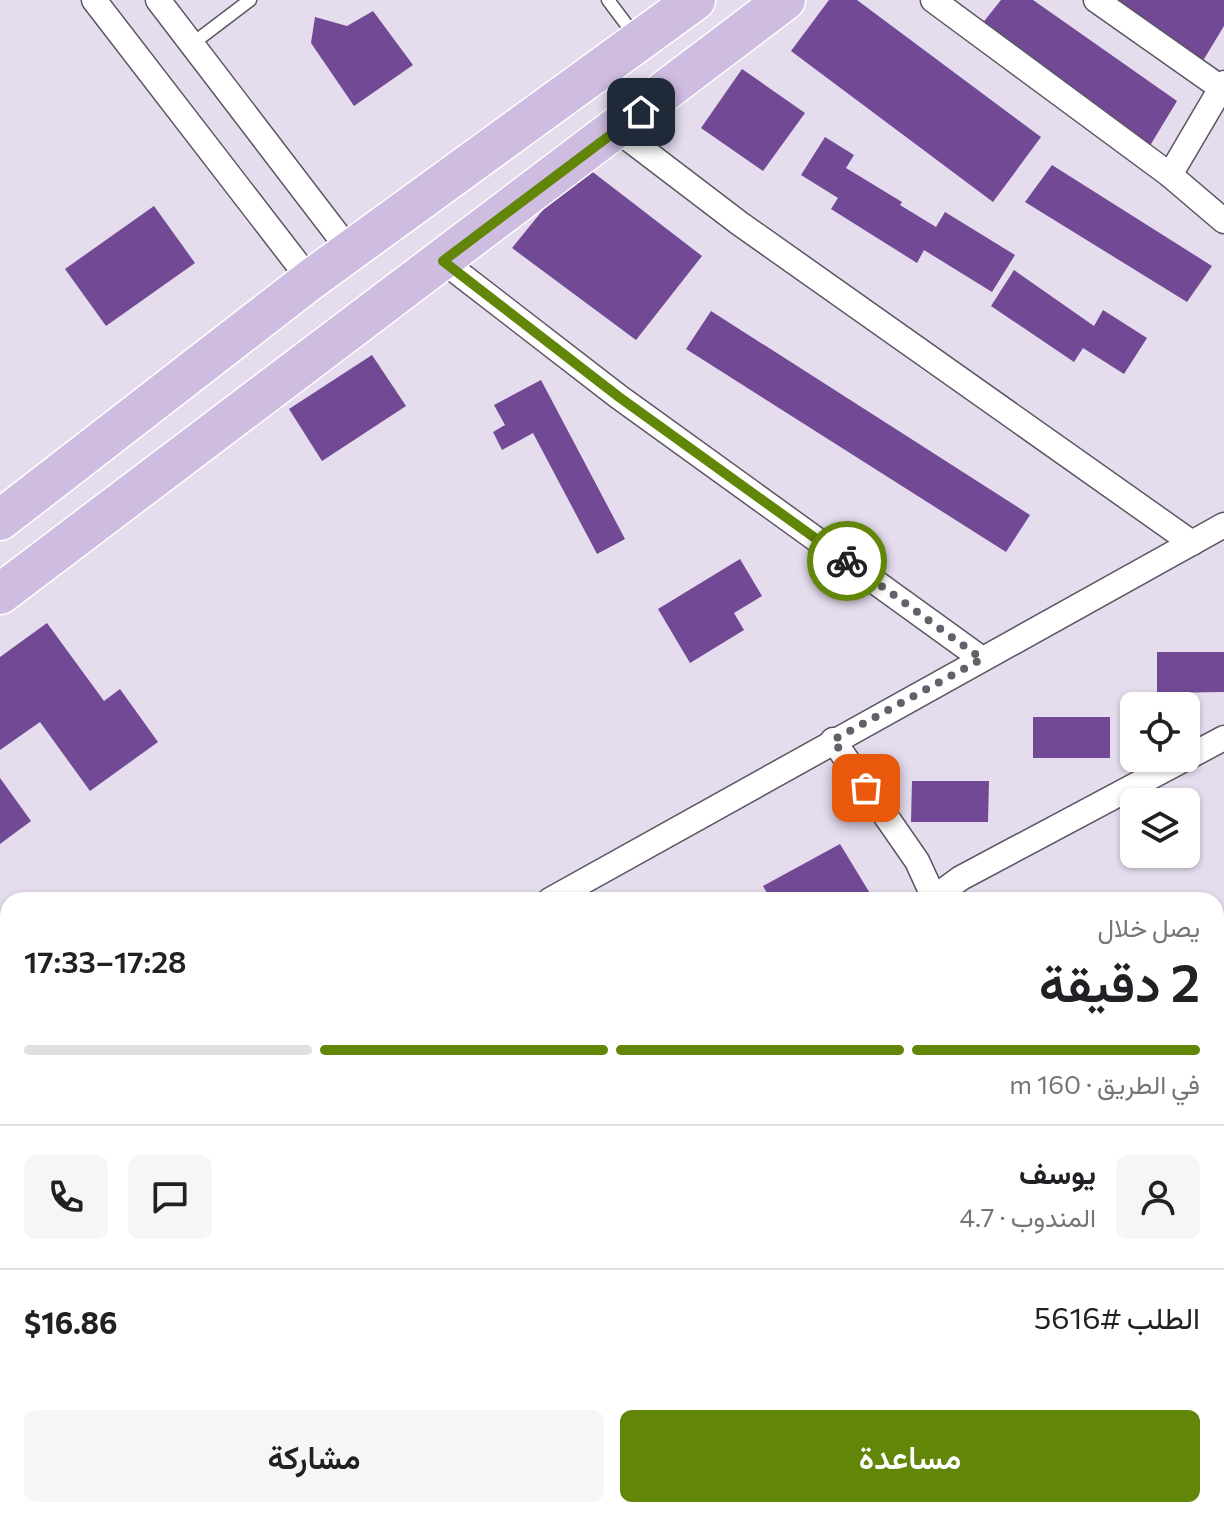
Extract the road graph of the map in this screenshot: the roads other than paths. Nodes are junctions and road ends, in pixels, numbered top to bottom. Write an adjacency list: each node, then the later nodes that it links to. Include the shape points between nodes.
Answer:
1 (94, 0): 17 (street)
2 (158, 0): 10 (street)
3 (250, 0): 10 (lane)
4 (608, 0): 9 (lane)
5 (695, 0): 9 (main road)
6 (785, 0): 12 (main road)
7 (933, 0): 13 (street)
8 (1096, 0): 11 (street)
9 (639, 42): 15 (main road)
10 (192, 44): 15 (street)
11 (1222, 85): 13 (street)
12 (617, 130): 16 (main road); 20 (street, via 739,223)
13 (1170, 175): 14 (street)
14 (1224, 221)
15 (350, 251): 17 (main road)
16 (443, 261): 21 (main road); 22 (street, via 619,397)
17 (310, 280): 18 (main road)
18 (0, 520)
19 (1224, 525): 20 (street)
20 (1192, 543): 22 (street)
21 (0, 594)
22 (982, 659): 24 (street)
23 (1224, 738): 27 (street)
24 (833, 740): 25 (street); 26 (street, via 917,861)
25 (564, 892)
26 (932, 892)
27 (944, 892)

